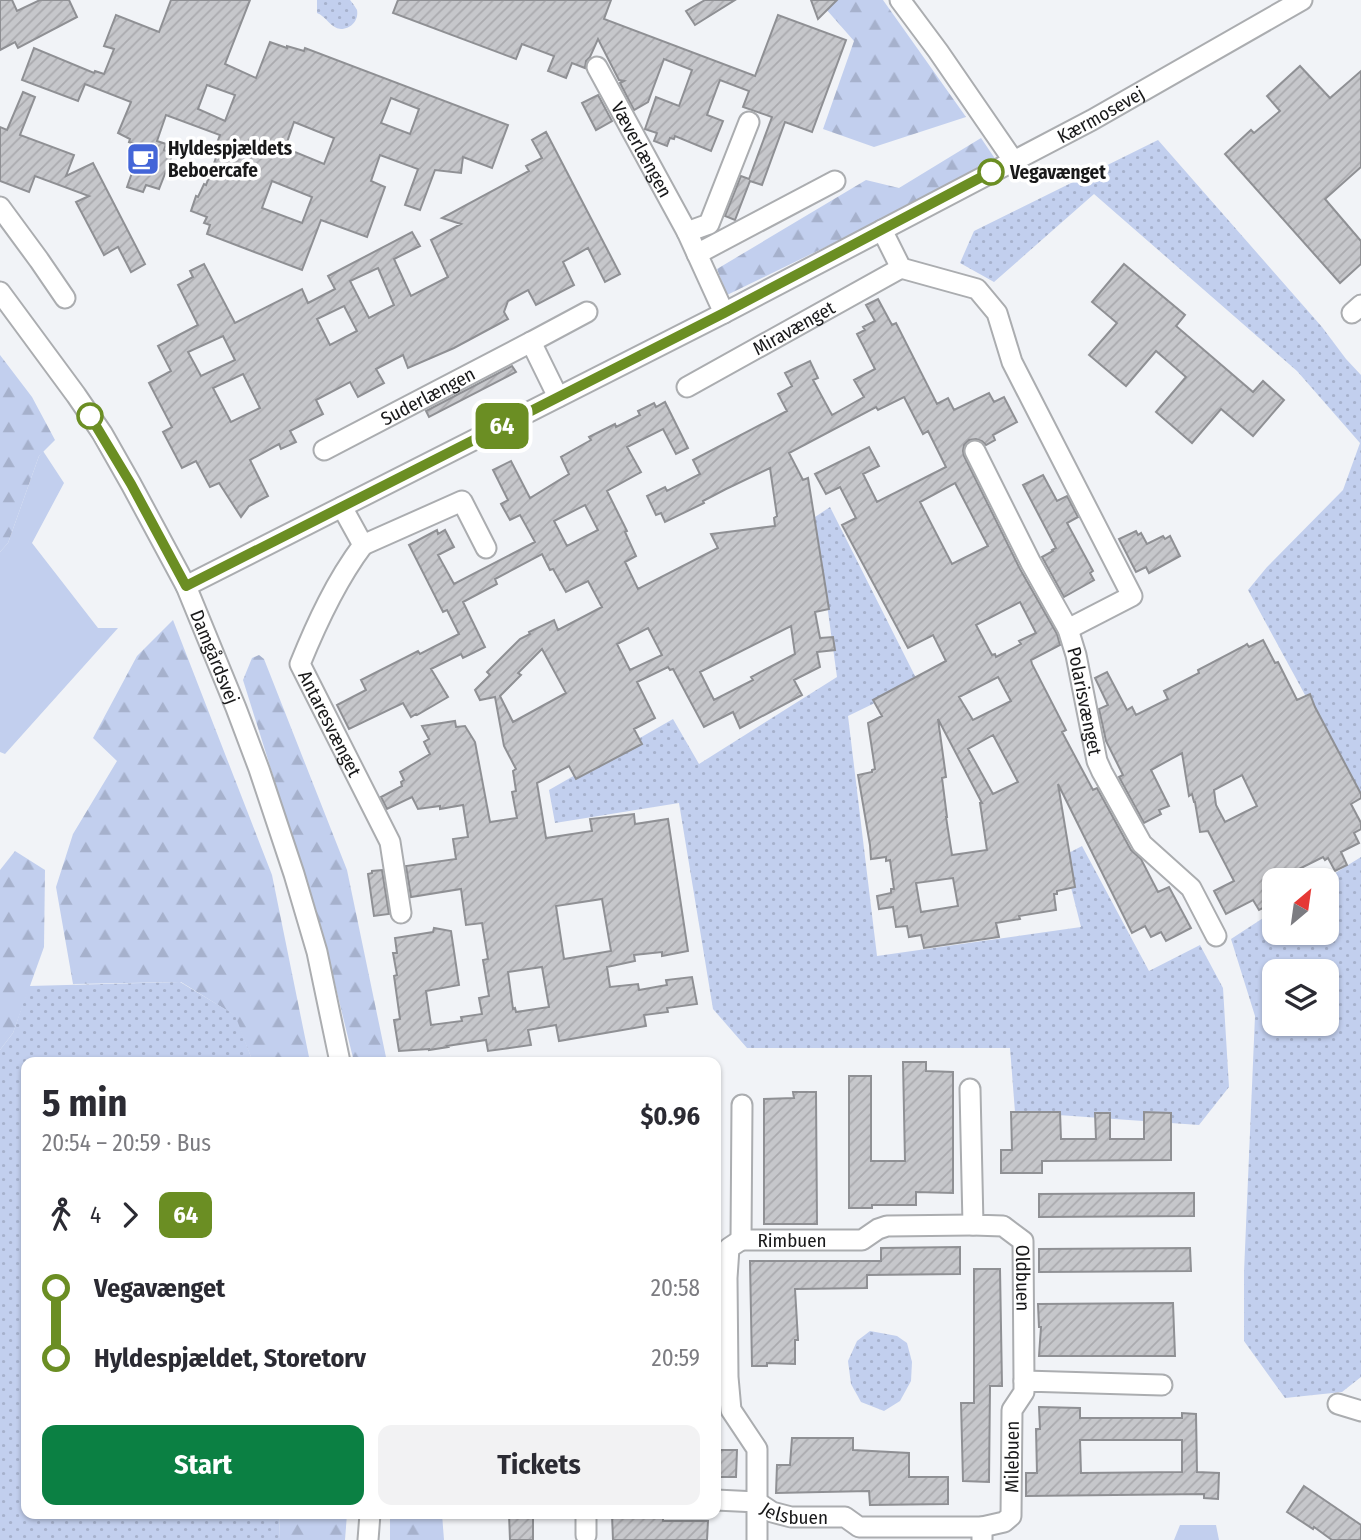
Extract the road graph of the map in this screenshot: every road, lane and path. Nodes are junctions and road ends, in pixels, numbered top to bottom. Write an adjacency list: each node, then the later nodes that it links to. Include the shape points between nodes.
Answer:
1 (900, 0): 5 (street)
2 (1302, 0): 5 (street, Kærmosevej)
3 (597, 68): 9 (street, Væverlængen)
4 (749, 122): 9 (street, via 709,223)
5 (1013, 160): 8 (street, Kærmosevej)
6 (835, 181): 10 (street)
7 (0, 207): 13 (street)
8 (882, 230): 11 (street); 15 (street, Kærmosevej)
9 (687, 232): 10 (street, Væverlængen)
10 (697, 254): 15 (street, Væverlængen)
11 (901, 268): 17 (street, Miravænget); 25 (street, via 977,289 997,313 1012,362 1132,596)
12 (0, 292): 24 (street, Damgårdsvej, via 102,433)
13 (65, 298)
14 (587, 312): 16 (street, Suderlængen)
15 (724, 313): 18 (street, Kærmosevej)
16 (531, 342): 18 (street); 19 (street, Suderlængen)
17 (687, 387)
18 (558, 397): 21 (street, Kærmosevej)
19 (324, 450)
20 (975, 451): 25 (street, Polarisvænget)
21 (342, 507): 22 (street); 24 (street, Kærmosevej)
22 (363, 545): 23 (street, via 462,501); 26 (street, Antaresvænget, via 318,622 300,664 390,842)
23 (486, 548)
24 (186, 586): 28 (street, Damgårdsvej, via 246,732 295,874)
25 (1068, 629): 27 (street, Polarisvænget, via 1102,772 1142,844 1191,888)
26 (401, 913)
27 (1216, 936)
28 (339, 1057)
29 (970, 1089): 31 (street)
30 (742, 1105): 32 (street, Rimbuen)
31 (973, 1225): 32 (street, Rimbuen, via 887,1226 862,1240); 35 (street, Oldbuen, via 1003,1226 1023,1241)
32 (741, 1240): 33 (street, via 729,1248)
33 (721, 1279): 34 (street)
34 (722, 1377): 40 (street, via 731,1410 757,1449)
35 (1024, 1381): 36 (street); 43 (street, Milebuen, via 1024,1392 1012,1409 1011,1516)
36 (1161, 1385)
37 (1338, 1404): 38 (street)
38 (1361, 1411)
39 (721, 1500): 40 (street)
40 (757, 1502): 43 (street, Jelsbuen, via 791,1517 845,1517 859,1527); 46 (street, Jelsbuen)
41 (370, 1519): 45 (street)
42 (586, 1519): 44 (street)
43 (982, 1533)
44 (586, 1535)
45 (368, 1540)
46 (757, 1540)

